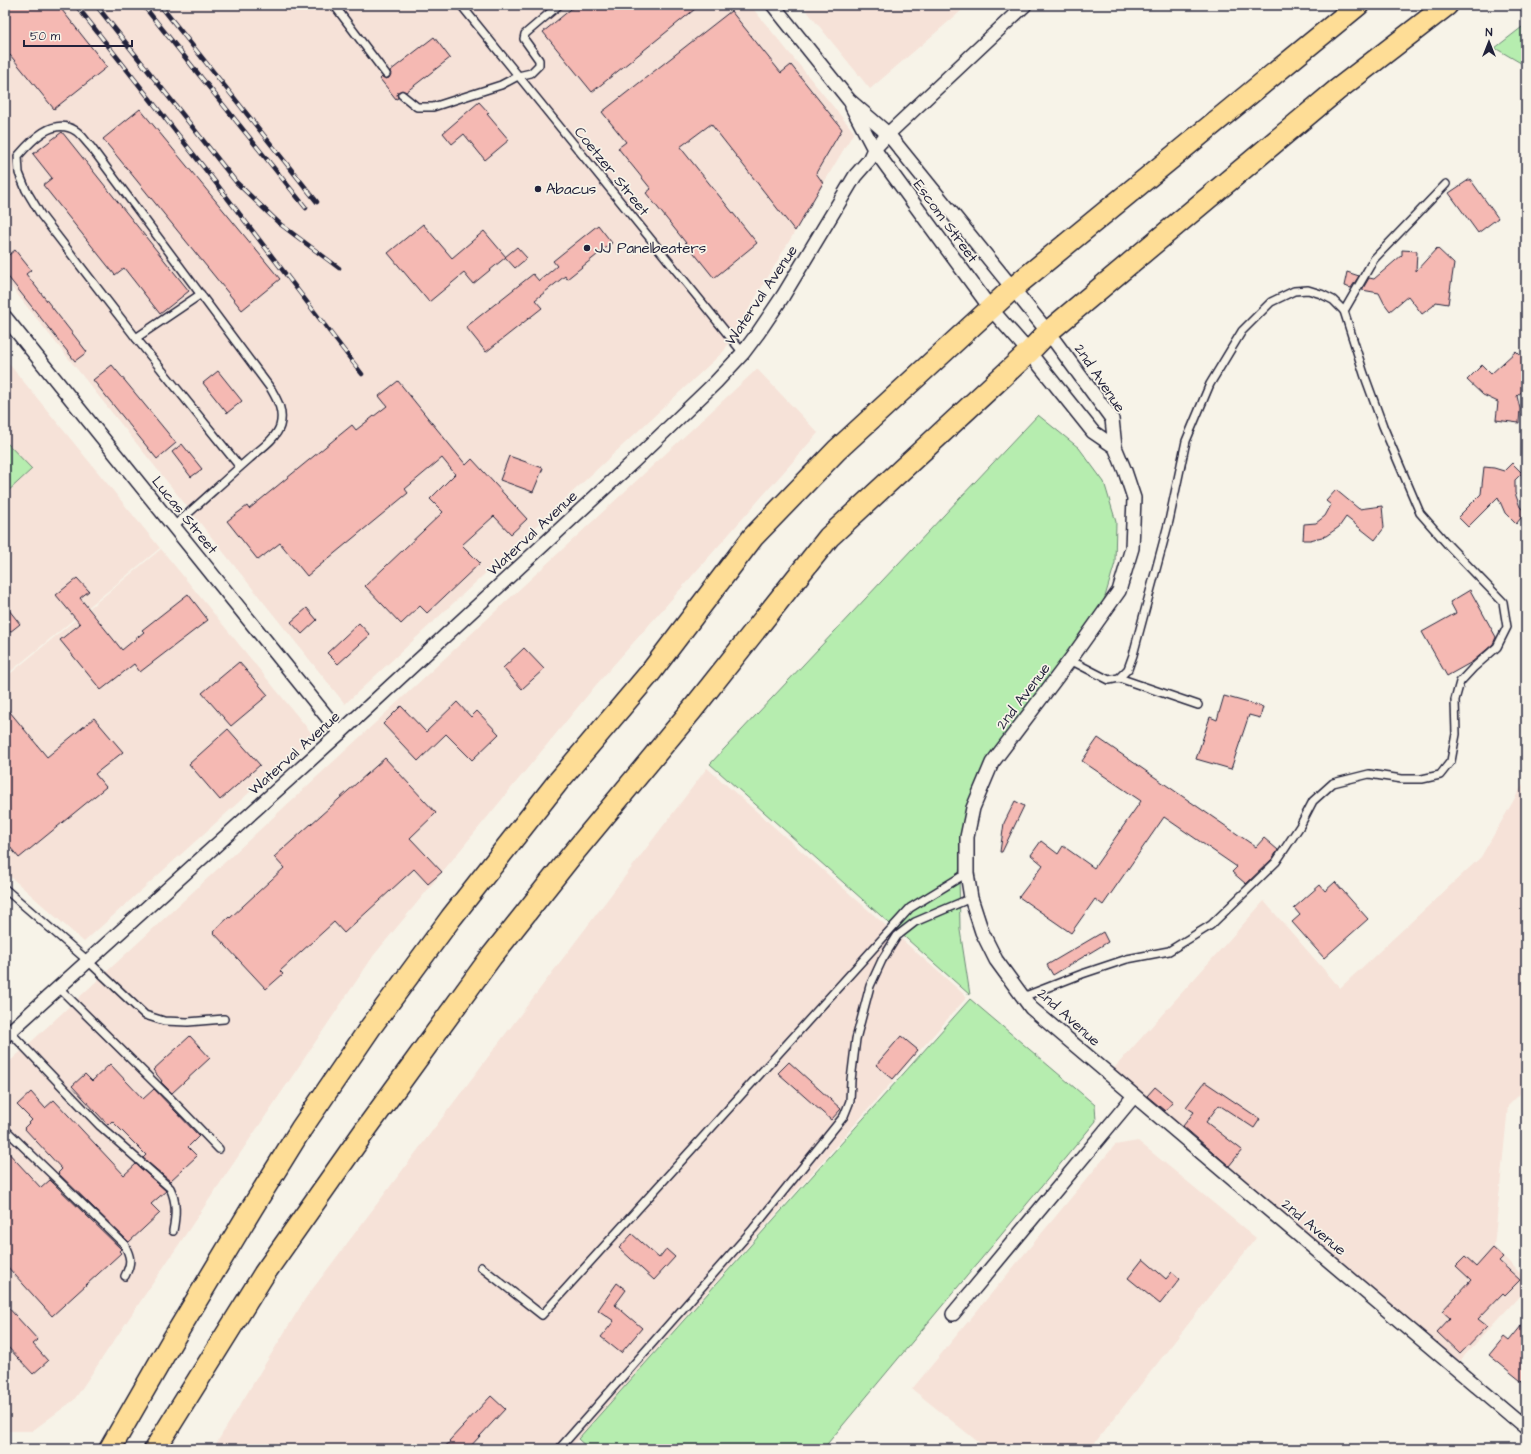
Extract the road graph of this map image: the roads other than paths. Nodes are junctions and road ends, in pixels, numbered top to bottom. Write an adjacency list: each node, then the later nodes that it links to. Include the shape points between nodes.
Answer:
1 (334, 5): 8 (lane)
2 (461, 5): 9 (lane, Coetzer Street)
3 (559, 5): 9 (lane, via 525,34 524,39 539,60 539,65 531,72)
4 (773, 5): 11 (street, Escom Street)
5 (1025, 5): 12 (street, Waterval Avenue)
6 (1358, 5): 15 (main road)
7 (1447, 5): 20 (main road, via 1337,90)
8 (386, 74)
9 (518, 76): 10 (lane, via 501,85 433,107 417,107); 22 (lane, Coetzer Street)
10 (402, 95)
11 (849, 100): 12 (street, Escom Street); 13 (street, Escom Street)
12 (888, 134): 13 (street, Waterval Avenue); 15 (street, Escom Street)
13 (874, 149): 17 (street, Escom Street); 22 (street, Waterval Avenue, via 783,296)
14 (1446, 184): 18 (lane, via 1374,259)
15 (1013, 288): 17 (main road); 20 (street, Escom Street)
16 (201, 294): 21 (lane); 21 (lane, via 91,147 76,131 62,126 48,129 32,140 18,156 19,173 26,190 42,215); 25 (lane, via 280,404 282,417 275,435)
17 (991, 309): 23 (street, Escom Street); 47 (main road, via 836,450 753,536 650,673 557,783 451,918 370,1028 301,1129 172,1341)
18 (1344, 312): 28 (lane, via 1333,300 1321,294 1308,290 1294,291 1271,302 1242,331 1210,384 1186,441 1169,521 1133,655 1128,670); 36 (lane, via 1383,426 1420,513 1503,602 1507,627 1497,647 1460,682 1455,700 1456,734 1451,761 1440,775 1422,779 1369,774 1333,783 1314,800 1276,862 1211,925 1168,951 1082,974)
19 (5, 317): 26 (street, Lucas Street)
20 (1048, 332): 23 (main road); 24 (street, 2nd Avenue, via 1112,419)
21 (136, 338): 25 (lane)
22 (743, 352): 30 (street, Waterval Avenue, via 716,382 635,460)
23 (1029, 352): 24 (street, via 1093,432); 48 (main road, via 829,537 692,710 524,915 361,1135 264,1274)
24 (1115, 447): 27 (street, 2nd Avenue, via 1134,498 1132,548 1119,591)
25 (240, 467): 26 (lane)
26 (174, 526): 30 (street, Lucas Street)
27 (1070, 660): 28 (lane, via 1110,680); 31 (street, 2nd Avenue, via 992,763 973,808 967,837)
28 (1119, 678): 29 (lane)
29 (1198, 705)
30 (340, 733): 34 (street, Waterval Avenue)
31 (967, 873): 33 (street, 2nd Avenue); 43 (lane, via 910,908 542,1315)
32 (5, 889): 34 (lane)
33 (971, 898): 36 (street, 2nd Avenue, via 982,932 996,960); 49 (lane, via 915,922 897,936 870,986 856,1039 850,1101 844,1116 753,1229)
34 (88, 961): 35 (street, Waterval Avenue); 37 (lane, via 145,1015 164,1021)
35 (59, 988): 38 (street, Waterval Avenue); 41 (lane)
36 (1023, 997): 39 (street, 2nd Avenue, via 1031,1008)
37 (224, 1019)
38 (8, 1034): 42 (lane, via 100,1126 170,1188 176,1212)
39 (1134, 1096): 45 (street); 46 (street, 2nd Avenue)
40 (5, 1130): 44 (lane, via 124,1244 130,1260 130,1267)
41 (219, 1150)
42 (173, 1231)
43 (481, 1267)
44 (125, 1276)
45 (953, 1314)
46 (1526, 1428)
47 (110, 1449)
48 (155, 1449)
49 (559, 1449)

